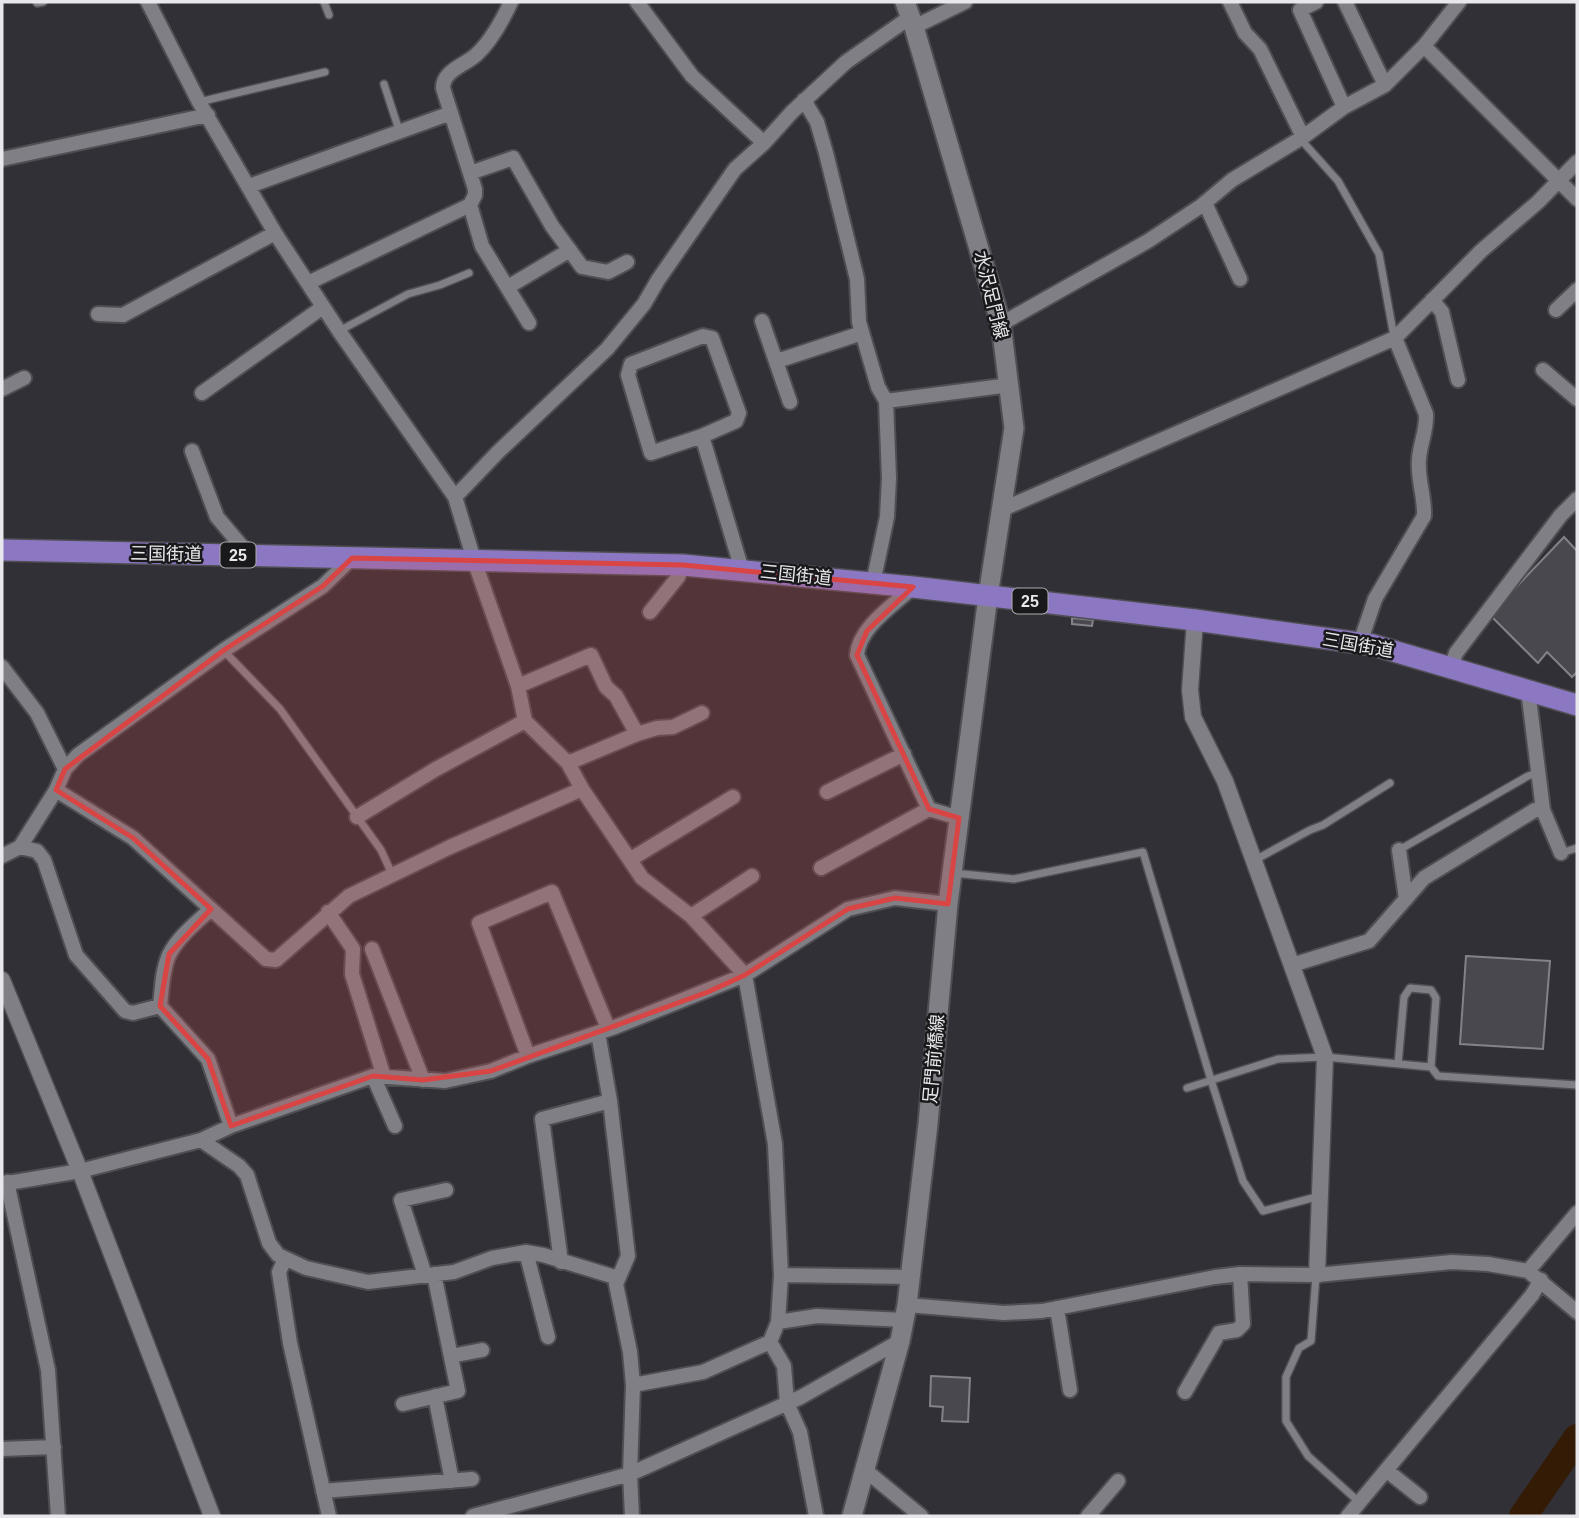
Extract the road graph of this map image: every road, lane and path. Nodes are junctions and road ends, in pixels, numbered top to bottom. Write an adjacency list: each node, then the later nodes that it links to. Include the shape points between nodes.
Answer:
1 (148, 2): 17 (street)
2 (324, 2): 10 (lane)
3 (511, 2): 19 (street, via 478,54 443,81)
4 (637, 2): 23 (street, via 692,76)
5 (965, 2): 11 (street)
6 (1230, 2): 22 (street, via 1245,33 1260,48)
7 (1316, 2): 18 (street, via 1300,10)
8 (1345, 2): 15 (street)
9 (1459, 2): 12 (street)
10 (328, 15)
11 (909, 16): 16 (street); 46 (main road, 水沢足門線)
12 (1424, 46): 15 (street); 27 (street)
13 (325, 72): 17 (lane)
14 (384, 84): 21 (lane)
15 (1385, 85): 18 (street)
16 (804, 100): 23 (street); 48 (street, via 817,122 826,153 857,279)
17 (199, 102): 20 (street)
18 (1344, 107): 22 (street)
19 (451, 113): 21 (street); 26 (street)
20 (208, 115): 24 (street); 28 (street)
21 (399, 130): 28 (street)
22 (1303, 137): 30 (street, via 1232,180); 49 (lane, via 1338,181 1379,254)
23 (764, 143): 62 (street, via 736,169 644,304 607,349)
24 (2, 159)
25 (1577, 162): 27 (street)
26 (470, 173): 31 (street, via 475,195); 33 (street, via 513,158)
27 (1559, 181): 29 (street); 40 (street)
28 (248, 186): 32 (street)
29 (1577, 199)
30 (1205, 203): 36 (street); 46 (street, via 1148,242)
31 (470, 205): 37 (street); 38 (street, via 482,246)
32 (275, 233): 37 (street); 43 (street, via 122,315)
33 (570, 250): 34 (street, via 582,267 608,272); 38 (street)
34 (626, 262)
35 (469, 273): 47 (lane, via 408,294)
36 (1240, 279)
37 (308, 284): 41 (street)
38 (508, 287): 45 (street)
39 (1577, 290): 42 (street)
40 (1432, 300): 49 (street); 53 (street, via 1442,312)
41 (323, 307): 47 (street); 56 (street)
42 (1556, 310)
43 (98, 314)
44 (762, 321): 50 (street)
45 (529, 323)
46 (1001, 324): 54 (main road, 水沢足門線)
47 (339, 331): 62 (street)
48 (862, 333): 50 (street); 58 (street)
49 (1395, 338): 64 (street); 76 (street, via 1426,414 1419,459 1424,516 1375,599)
50 (777, 361): 59 (street)
51 (1543, 370): 57 (street)
52 (24, 378): 55 (street)
53 (1458, 380)
54 (1010, 385): 58 (street); 64 (main road, 水沢足門線, via 1014,428)
55 (2, 389)
56 (202, 393)
57 (1577, 400)
58 (886, 401): 71 (street, via 887,517)
59 (790, 402)
60 (702, 436): 60 (street, via 651,453 628,374 631,364 702,336 712,338 739,412 736,421); 70 (street)
61 (192, 451): 66 (street, via 217,517)
62 (455, 497): 68 (street)
63 (1577, 499): 79 (street, via 1456,653)
64 (1003, 509): 73 (main road, 水沢足門線)
65 (2, 550): 66 (main road, 三国街道 / 25)
66 (250, 555): 67 (main road, 三国街道 / 25)
67 (352, 558): 68 (main road, 三国街道 / 25); 77 (street, via 323,586)
68 (474, 560): 69 (main road, 三国街道 / 25); 80 (street)
69 (683, 565): 70 (main road, 三国街道 / 25); 74 (street)
70 (742, 570): 71 (main road, 三国街道 / 25)
71 (873, 583): 72 (main road, 三国街道 / 25)
72 (913, 587): 73 (main road, 三国街道 / 25); 86 (street, via 867,631 857,655)
73 (988, 596): 75 (main road, 三国街道 / 25); 98 (main road, 足門前橋線)
74 (650, 612)
75 (1195, 620): 76 (main road, 三国街道 / 25); 105 (street, via 1190,690 1193,717 1225,781)
76 (1360, 643): 79 (main road, 三国街道 / 25)
77 (224, 650): 88 (street); 97 (lane, via 280,709)
78 (2, 667): 88 (street, via 37,713)
79 (1451, 667): 81 (main road, 三国街道 / 25)
80 (518, 686): 84 (street); 85 (street, via 591,655)
81 (1528, 690): 82 (main road, 三国街道 / 25); 89 (street)
82 (1577, 705)
83 (702, 713): 85 (street, via 673,727)
84 (525, 721): 87 (street); 97 (street)
85 (637, 734): 87 (street)
86 (904, 754): 93 (street); 95 (street)
87 (568, 763): 91 (street)
88 (65, 769): 92 (street)
89 (1537, 773): 96 (street); 101 (lane)
90 (1391, 783): 105 (lane)
91 (582, 789): 104 (street); 108 (street)
92 (56, 790): 99 (street); 112 (street, via 133,838)
93 (827, 792)
94 (733, 797): 104 (street)
95 (929, 809): 98 (street); 106 (street)
96 (1543, 810): 102 (street); 110 (street, via 1535,810 1424,878)
97 (357, 817): 108 (lane)
98 (959, 818): 107 (main road, 足門前橋線)
99 (20, 847): 103 (street); 119 (street, via 37,851 44,860 76,955 125,1011)
100 (1577, 848): 102 (lane)
101 (1399, 850): 110 (street)
102 (1562, 853)
103 (2, 856)
104 (631, 859): 114 (street, via 642,878)
105 (1254, 860): 116 (street)
106 (821, 868)
107 (953, 873): 111 (main road, 足門前橋線); 127 (lane, via 1014,878 1143,852)
108 (392, 874): 113 (street)
109 (752, 877): 114 (street)
110 (1406, 899): 116 (street, via 1370,941)
111 (948, 904): 117 (street, via 895,898 848,909); 147 (main road, 足門前橋線)
112 (211, 909): 113 (street, via 266,959 276,960); 119 (street, via 169,954)
113 (328, 912): 125 (street, via 354,949 352,974)
114 (691, 916): 117 (street)
115 (372, 949): 126 (street)
116 (1292, 965): 122 (street)
117 (745, 975): 120 (street); 145 (street, via 775,1144)
118 (2, 980): 134 (street)
119 (160, 1006): 131 (street, via 208,1059)
120 (603, 1030): 121 (street); 121 (street, via 552,892 479,923); 130 (street)
121 (528, 1056): 126 (street, via 491,1071 445,1081)
122 (1325, 1057): 123 (lane); 127 (lane, via 1278,1059); 137 (street)
123 (1398, 1064): 124 (lane); 124 (lane, via 1404,997 1410,988 1431,990 1436,998)
124 (1431, 1067): 128 (lane, via 1438,1076)
125 (378, 1077): 126 (street); 131 (street); 132 (street)
126 (423, 1080)
127 (1211, 1080): 129 (lane); 137 (lane, via 1243,1181 1263,1211)
128 (1577, 1085)
129 (1187, 1088)
130 (610, 1101): 141 (street, via 542,1119); 148 (street, via 628,1256)
131 (231, 1126): 133 (street)
132 (395, 1126)
133 (201, 1140): 134 (street); 140 (street, via 247,1175 269,1242)
134 (80, 1171): 135 (street); 177 (street)
135 (4, 1183): 165 (street, via 48,1370)
136 (446, 1190): 144 (street, via 401,1200)
137 (1321, 1196): 146 (street)
138 (1577, 1213): 142 (street)
139 (526, 1252): 141 (street); 144 (street); 154 (street)
140 (285, 1259): 144 (street, via 369,1282); 173 (street, via 279,1272)
141 (561, 1262): 148 (street)
142 (1528, 1271): 146 (street, via 1452,1262); 149 (street)
143 (1240, 1274): 146 (street); 151 (street); 161 (street, via 1243,1324 1237,1330 1219,1333)
144 (430, 1275): 158 (street)
145 (781, 1275): 147 (street); 153 (street)
146 (1317, 1275): 175 (lane, via 1311,1341 1299,1348 1286,1377 1286,1421 1308,1456)
147 (911, 1277): 152 (main road, 足門前橋線)
148 (618, 1278): 159 (street)
149 (1541, 1280): 150 (street); 168 (street)
150 (1575, 1306)
151 (1057, 1308): 152 (street, via 1004,1313); 160 (street)
152 (906, 1312): 153 (street); 155 (main road, 足門前橋線)
153 (778, 1322): 156 (street)
154 (548, 1337)
155 (900, 1341): 163 (street); 167 (main road, 足門前橋線)
156 (770, 1342): 159 (street, via 703,1372); 163 (street, via 784,1366)
157 (482, 1350): 158 (street)
158 (451, 1356): 162 (street, via 458,1391)
159 (633, 1385): 169 (street)
160 (1070, 1390)
161 (1185, 1392)
162 (435, 1396): 164 (street); 171 (street)
163 (788, 1403): 169 (street); 181 (street, via 800,1432)
164 (404, 1404)
165 (54, 1447): 166 (street); 176 (street)
166 (2, 1449)
167 (865, 1470): 182 (main road, 足門前橋線); 183 (street)
168 (1386, 1470): 174 (street); 175 (street)
169 (630, 1474): 179 (street); 180 (street)
170 (471, 1479): 171 (street)
171 (452, 1481): 173 (street)
172 (1118, 1481): 184 (street)
173 (323, 1491): 178 (street)
174 (1420, 1497)
175 (1359, 1502): 185 (street)
176 (58, 1516)
177 (212, 1516)
178 (329, 1516)
179 (473, 1516)
180 (632, 1516)
181 (816, 1516)
182 (852, 1516)
183 (922, 1516)
184 (1088, 1516)
185 (1348, 1516)

